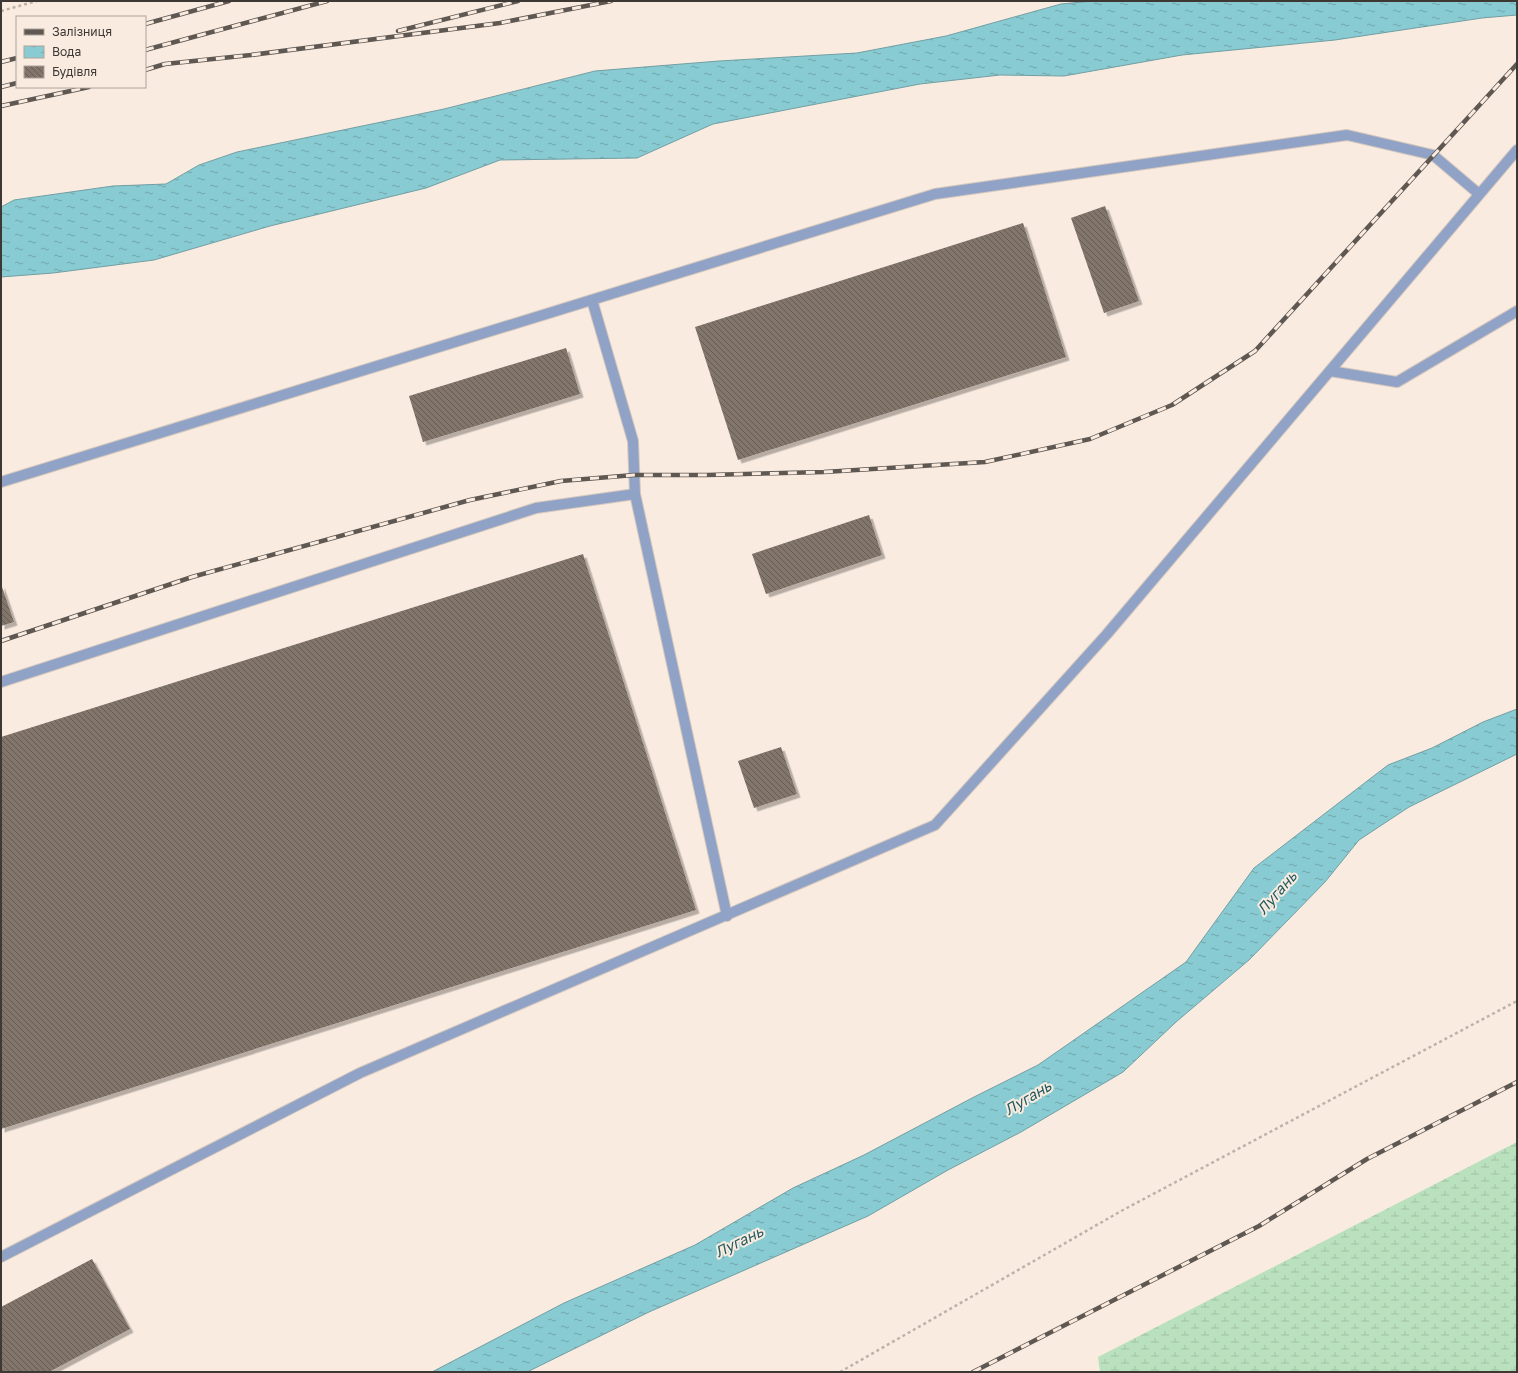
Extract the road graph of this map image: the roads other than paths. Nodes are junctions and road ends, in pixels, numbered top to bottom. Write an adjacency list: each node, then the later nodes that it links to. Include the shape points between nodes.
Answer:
1 (1517, 150): 2 (lane)
2 (1479, 194): 3 (lane, via 1432,155 1347,135 935,194); 5 (lane)
3 (592, 300): 6 (lane); 7 (lane, via 633,441)
4 (1517, 311): 5 (lane, via 1397,382)
5 (1330, 371): 9 (lane, via 1106,634 934,825)
6 (1, 482)
7 (635, 494): 8 (lane, via 536,508); 9 (lane)
8 (1, 682)
9 (727, 916): 10 (lane, via 360,1073)
10 (1, 1257)

